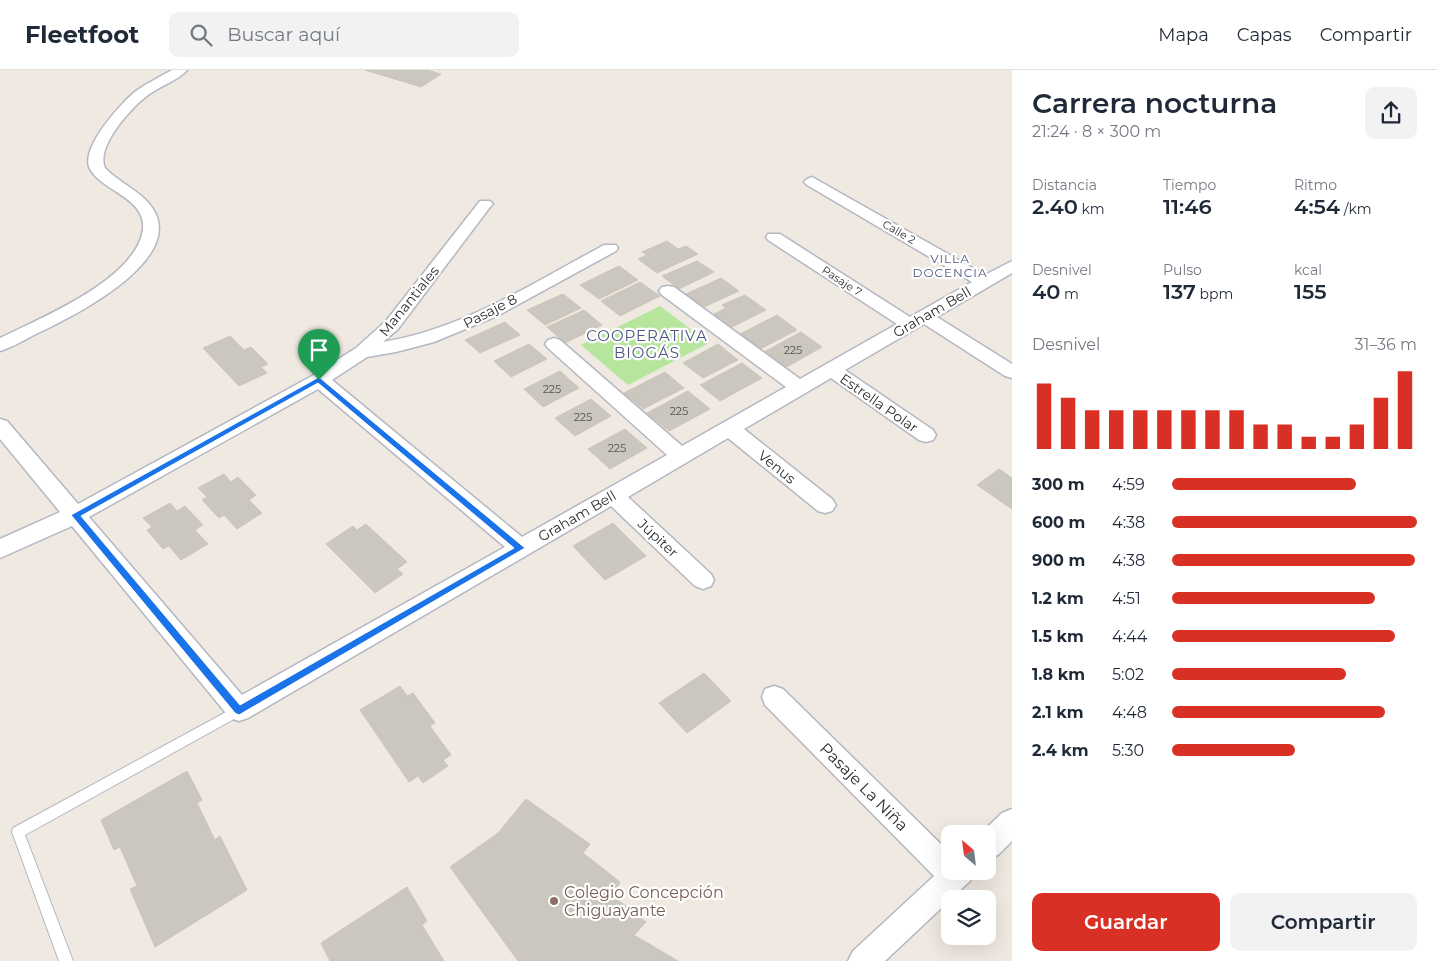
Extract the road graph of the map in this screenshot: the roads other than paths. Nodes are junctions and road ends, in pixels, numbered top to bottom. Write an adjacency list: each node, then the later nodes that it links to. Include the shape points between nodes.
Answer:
1 (181, 70): 11 (street, via 137,98 96,152 94,162 100,172 138,201 148,214 151,228 148,240 133,267 56,318)
2 (812, 182): 7 (street, Calle 2)
3 (485, 204): 12 (street, Manantiales, via 392,325)
4 (774, 237): 9 (street, Pasaje 7)
5 (610, 248): 12 (street, Pasaje 8, via 452,330 412,343)
6 (1012, 266): 7 (street, Graham Bell)
7 (985, 282): 9 (street, Graham Bell)
8 (668, 291): 16 (street)
9 (918, 321): 13 (street, Graham Bell); 14 (street, Pasaje 7)
10 (554, 344): 20 (street)
11 (0, 345)
12 (362, 352): 15 (street, Manantiales)
13 (832, 370): 16 (street, Graham Bell); 19 (street, Estrella Polar)
14 (1012, 372)
15 (319, 380): 23 (street, Manantiales); 24 (street)
16 (800, 388): 18 (street, Graham Bell)
17 (0, 426): 23 (street)
18 (730, 428): 20 (street, Graham Bell); 22 (street, Venus)
19 (926, 435)
20 (681, 456): 21 (street, Graham Bell)
21 (613, 495): 24 (street, Graham Bell); 26 (street, Júpiter)
22 (825, 505)
23 (75, 515): 25 (street, Manantiales); 28 (street)
24 (520, 548): 28 (street, Graham Bell)
25 (0, 549)
26 (703, 580)
27 (774, 697): 31 (street, Pasaje La Niña)
28 (239, 710): 33 (lane, via 18,832)
29 (1012, 822): 30 (street)
30 (996, 837)
31 (941, 859)
32 (951, 880): 34 (street)
33 (66, 961)
34 (863, 961)

